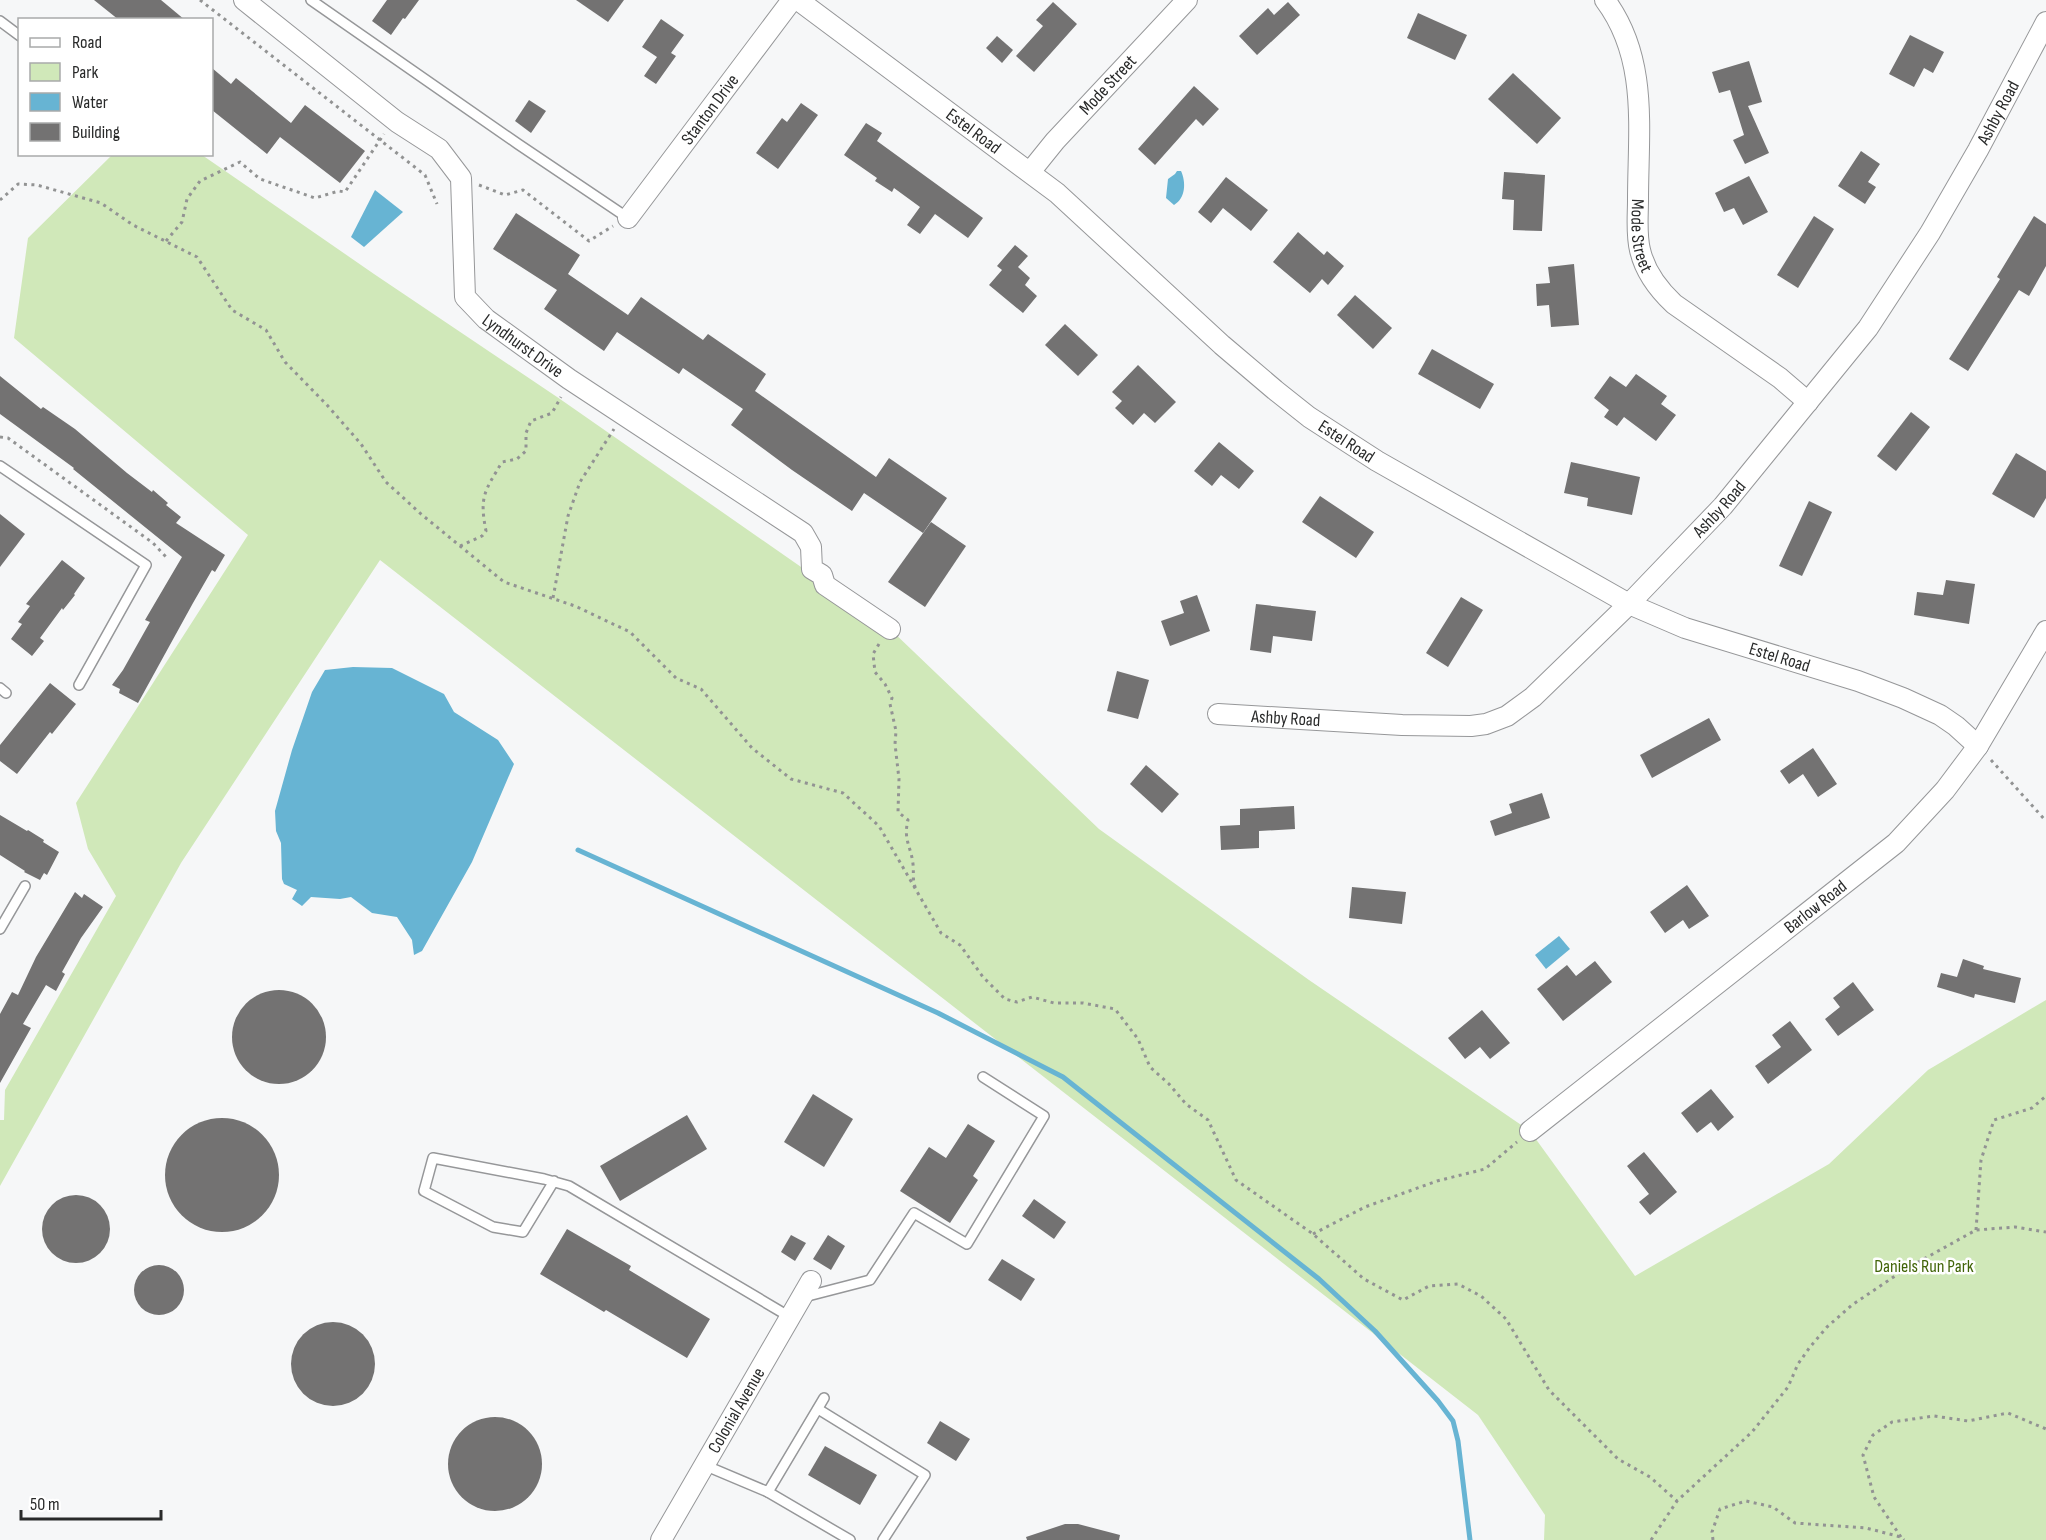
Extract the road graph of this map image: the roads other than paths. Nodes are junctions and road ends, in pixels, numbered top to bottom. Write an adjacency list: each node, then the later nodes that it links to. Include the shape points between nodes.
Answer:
1 (244, 0): 15 (street, Lyndhurst Drive, via 439,150 461,178 465,297 486,320 803,533 812,547 813,569 825,585)
2 (311, 0): 11 (lane)
3 (792, 0): 11 (street, Stanton Drive)
4 (798, 0): 10 (street, Estel Road)
5 (1187, 0): 10 (street, Mode Street)
6 (1605, 0): 12 (street, Mode Street, via 1622,27 1635,68 1638,226 1648,274 1674,304)
7 (0, 21): 9 (lane)
8 (2046, 22): 12 (street, Ashby Road, via 1930,233 1868,328)
9 (18, 34)
10 (1030, 172): 14 (street, Estel Road, via 1222,345 1309,417 1377,461)
11 (628, 218)
12 (1808, 402): 14 (street, Ashby Road, via 1723,506)
13 (0, 466): 17 (lane, via 146,565)
14 (1629, 604): 18 (street, Ashby Road, via 1533,697 1507,716 1486,724 1402,725); 19 (street, Estel Road, via 1685,628 1903,698 1940,715)
15 (890, 629)
16 (2046, 631): 19 (street, Barlow Road)
17 (79, 686)
18 (1218, 714)
19 (1978, 746): 23 (street, Barlow Road, via 1919,820 1876,860)
20 (26, 886): 21 (lane)
21 (0, 929)
22 (983, 1077): 25 (lane, via 1044,1116 967,1244 914,1213 870,1280)
23 (1530, 1131)
24 (554, 1181): 24 (lane, via 433,1158 424,1191 493,1227 523,1232); 26 (lane, via 578,1191)
25 (806, 1290): 26 (street, Colonial Avenue)
26 (790, 1317): 29 (street, Colonial Avenue)
27 (824, 1398): 28 (lane)
28 (818, 1409): 30 (lane); 33 (lane, via 926,1475)
29 (704, 1465): 30 (lane); 31 (street, Colonial Avenue)
30 (768, 1492): 32 (lane)
31 (661, 1540)
32 (850, 1540)
33 (883, 1540)

